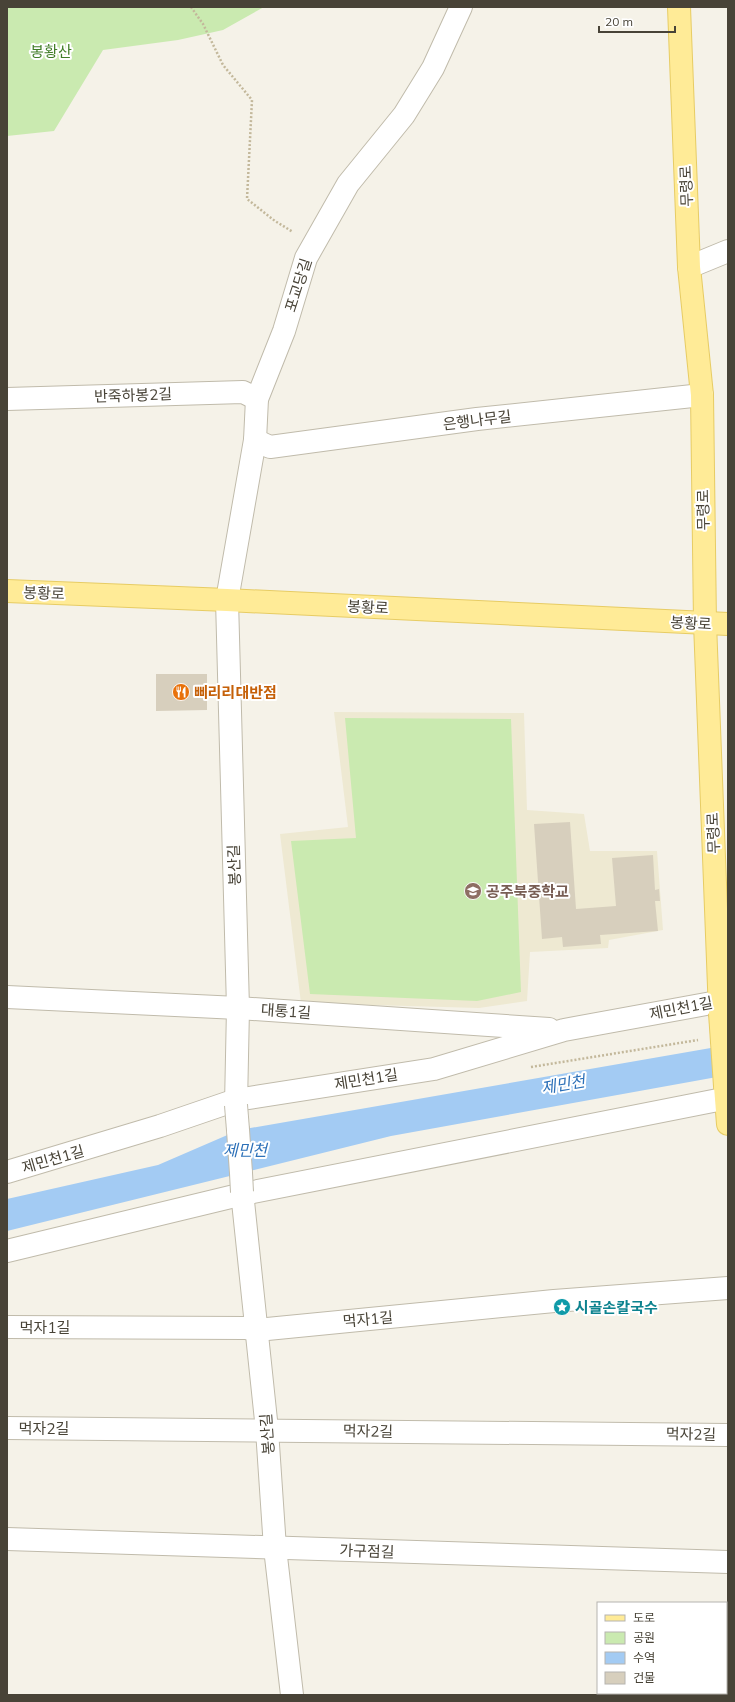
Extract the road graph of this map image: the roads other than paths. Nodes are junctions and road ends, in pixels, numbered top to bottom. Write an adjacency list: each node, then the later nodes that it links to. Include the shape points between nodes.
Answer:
1 (461, 7): 7 (street, 포교당길, via 433,68 404,115 348,184 306,258 284,331)
2 (679, 7): 4 (main road, 무령로)
3 (728, 251): 4 (street)
4 (689, 267): 5 (main road, 무령로)
5 (702, 395): 8 (street, 은행나무길, via 477,419 270,448); 11 (main road, 무령로)
6 (7, 399): 7 (street, 반죽하봉2길, via 243,392)
7 (257, 399): 8 (street, 포교당길)
8 (255, 440): 10 (street, 포교당길)
9 (7, 591): 10 (main road, 봉황로)
10 (227, 600): 11 (main road, 봉황로); 15 (street, 봉산길)
11 (705, 624): 12 (main road, 봉황로); 14 (main road, 무령로)
12 (728, 624)
13 (7, 997): 15 (street, 대통1길)
14 (723, 1005): 16 (street, 제민천1길); 17 (main road, 무령로, bridge)
15 (238, 1008): 16 (street, 대통1길); 18 (street, 봉산길)
16 (564, 1030): 18 (street, 제민천1길, via 434,1069)
17 (726, 1094): 19 (main road); 21 (street)
18 (236, 1102): 20 (street, 제민천1길); 21 (street, 봉산길, bridge)
19 (728, 1124)
20 (7, 1172)
21 (242, 1186): 22 (street); 25 (street, 봉산길)
22 (7, 1250)
23 (728, 1288): 25 (street, 먹자1길)
24 (7, 1327): 25 (street, 먹자1길)
25 (257, 1330): 27 (street, 봉산길)
26 (7, 1428): 27 (street, 먹자2길)
27 (267, 1430): 28 (street, 먹자2길); 30 (street, 봉산길)
28 (728, 1435)
29 (7, 1539): 30 (street, 가구점길)
30 (275, 1548): 31 (street, 가구점길); 32 (street, 봉산길)
31 (728, 1562)
32 (292, 1695)

